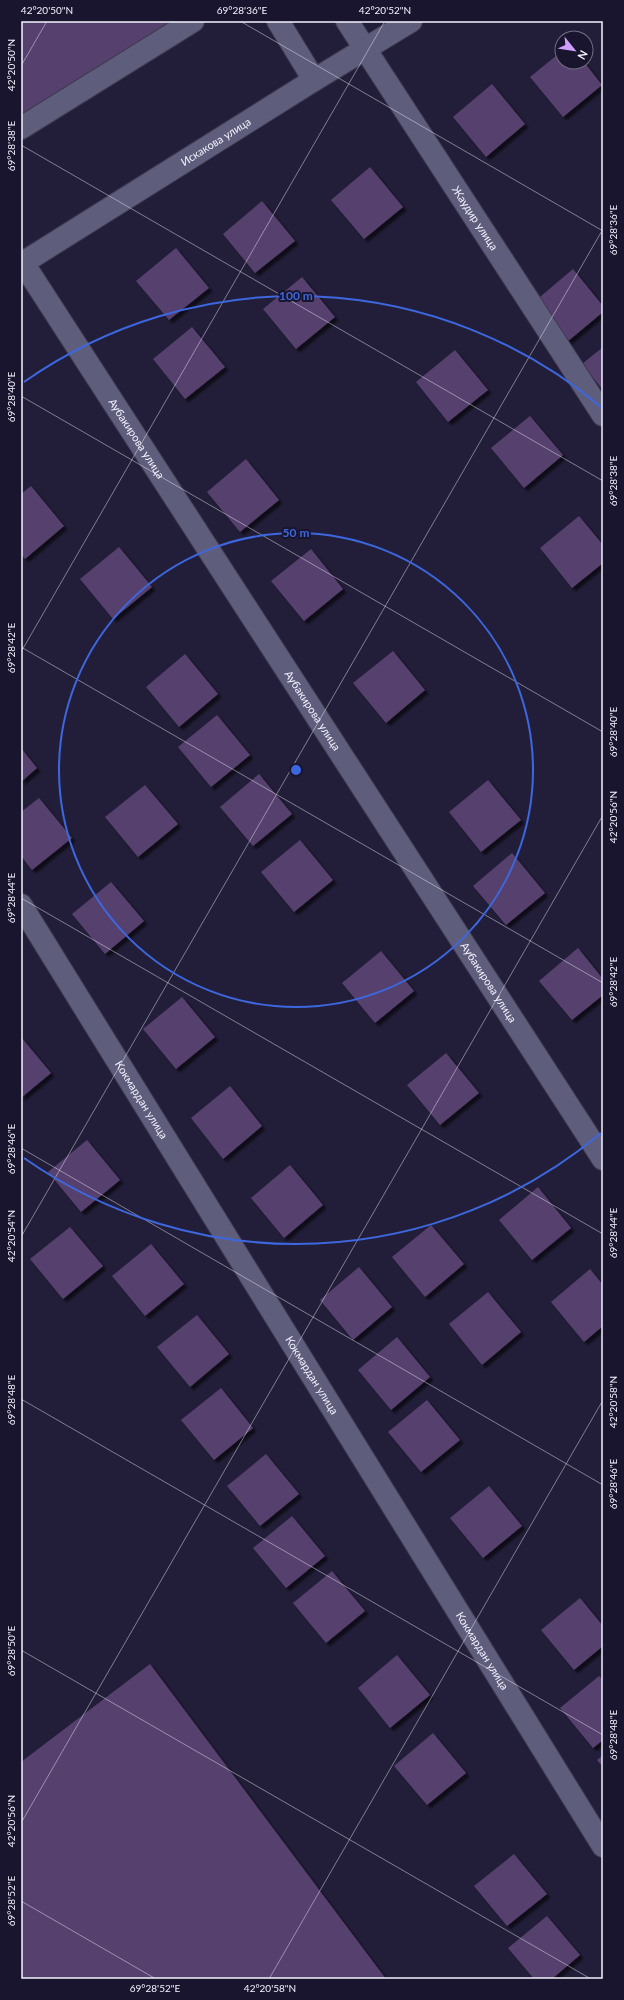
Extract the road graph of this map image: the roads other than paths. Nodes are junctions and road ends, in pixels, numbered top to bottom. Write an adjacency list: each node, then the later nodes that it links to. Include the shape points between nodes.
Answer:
1 (193, 21): 7 (street)
2 (278, 21): 6 (street)
3 (347, 21): 5 (street, Жаудир улица)
4 (411, 21): 5 (street, Искакова улица)
5 (365, 49): 6 (street, Искакова улица); 9 (street, Жаудир улица)
6 (314, 80): 8 (street, Искакова улица)
7 (21, 128)
8 (22, 263): 11 (street, Аубакирова улица)
9 (603, 415)
10 (21, 905): 12 (street, Кокмардан улица)
11 (603, 1159)
12 (603, 1846)

